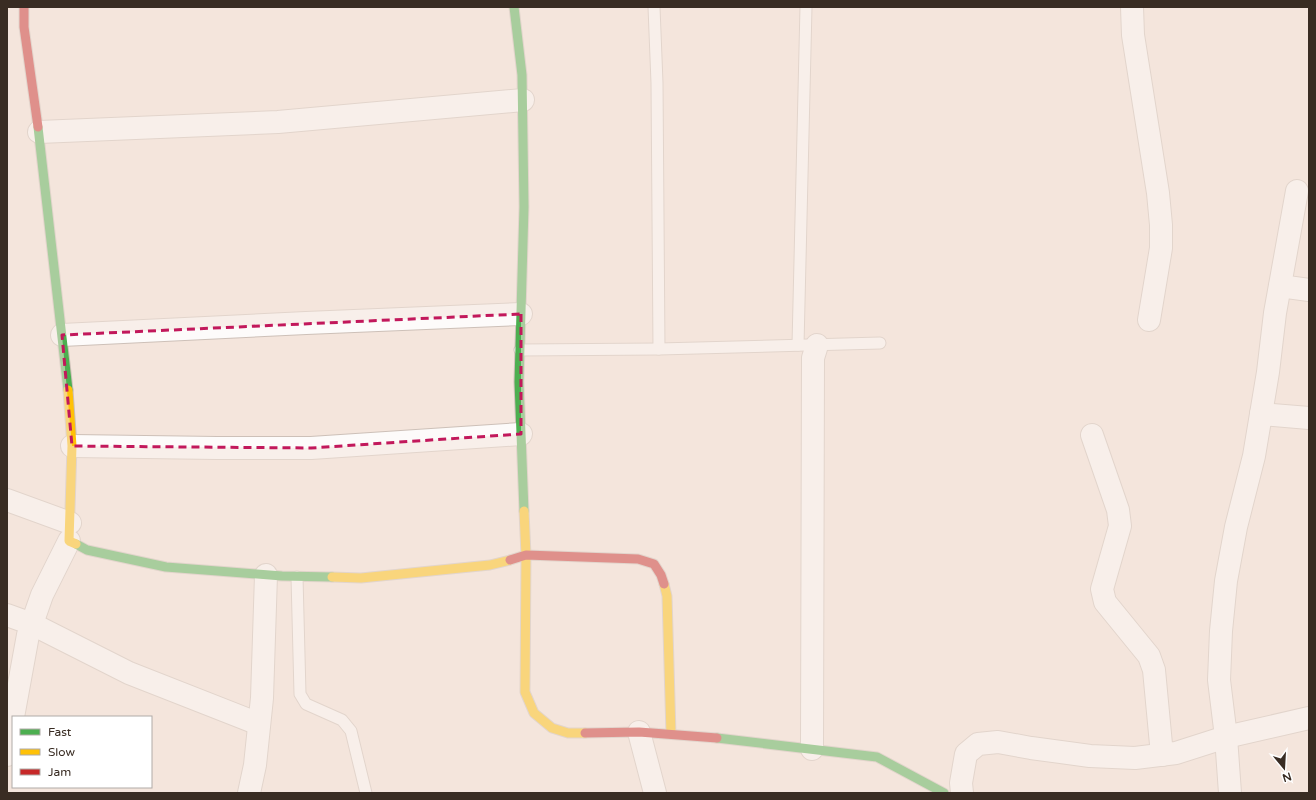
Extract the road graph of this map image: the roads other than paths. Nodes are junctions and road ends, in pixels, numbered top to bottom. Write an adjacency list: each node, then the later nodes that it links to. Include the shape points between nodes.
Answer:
1 (24, 7): 7 (street, via 24,27)
2 (514, 7): 6 (street)
3 (654, 7): 16 (lane)
4 (806, 7): 15 (lane)
5 (1132, 7): 12 (street, via 1133,35 1161,225 1161,248)
6 (523, 100): 7 (street, via 278,122); 11 (street)
7 (38, 132): 13 (street)
8 (1297, 191): 9 (street)
9 (1280, 286): 10 (street); 18 (street)
10 (1309, 290)
11 (521, 314): 13 (street); 17 (street)
12 (1149, 320)
13 (62, 335): 22 (street)
14 (880, 343): 15 (lane)
15 (808, 345): 16 (lane); 37 (street, via 813,358)
16 (659, 349): 17 (lane)
17 (520, 350): 20 (street)
18 (1261, 414): 19 (street); 36 (street, via 1226,581 1219,680)
19 (1309, 418)
20 (522, 434): 22 (street, via 311,448); 25 (street)
21 (1092, 435): 39 (street, via 1118,510 1120,526 1102,589 1105,602 1150,656 1154,670)
22 (72, 446): 24 (street)
23 (7, 500): 24 (street)
24 (70, 532): 26 (street, via 87,550 166,568); 29 (street)
25 (526, 555): 27 (street, via 490,565 361,578); 34 (street, via 525,692 534,712 552,728 568,733); 35 (street, via 638,559 654,564 661,575 667,596)
26 (266, 575): 27 (street); 33 (street)
27 (297, 577): 41 (lane, via 300,694 306,704 342,720 351,731)
28 (7, 615): 29 (street)
29 (32, 624): 30 (street); 33 (street, via 129,673)
30 (13, 716)
31 (1309, 718): 36 (street)
32 (12, 724): 38 (street)
33 (259, 724): 40 (street)
34 (639, 732): 35 (street); 42 (street)
35 (671, 734): 37 (street)
36 (1226, 737): 39 (street, via 1176,754); 45 (street)
37 (812, 750): 43 (street, via 877,757)
38 (7, 755)
39 (1162, 755): 44 (street, via 1135,758 1090,756 998,742 978,744 966,754 961,783)
40 (249, 793)
41 (366, 793)
42 (656, 793)
43 (944, 793)
44 (962, 793)
45 (1230, 793)

